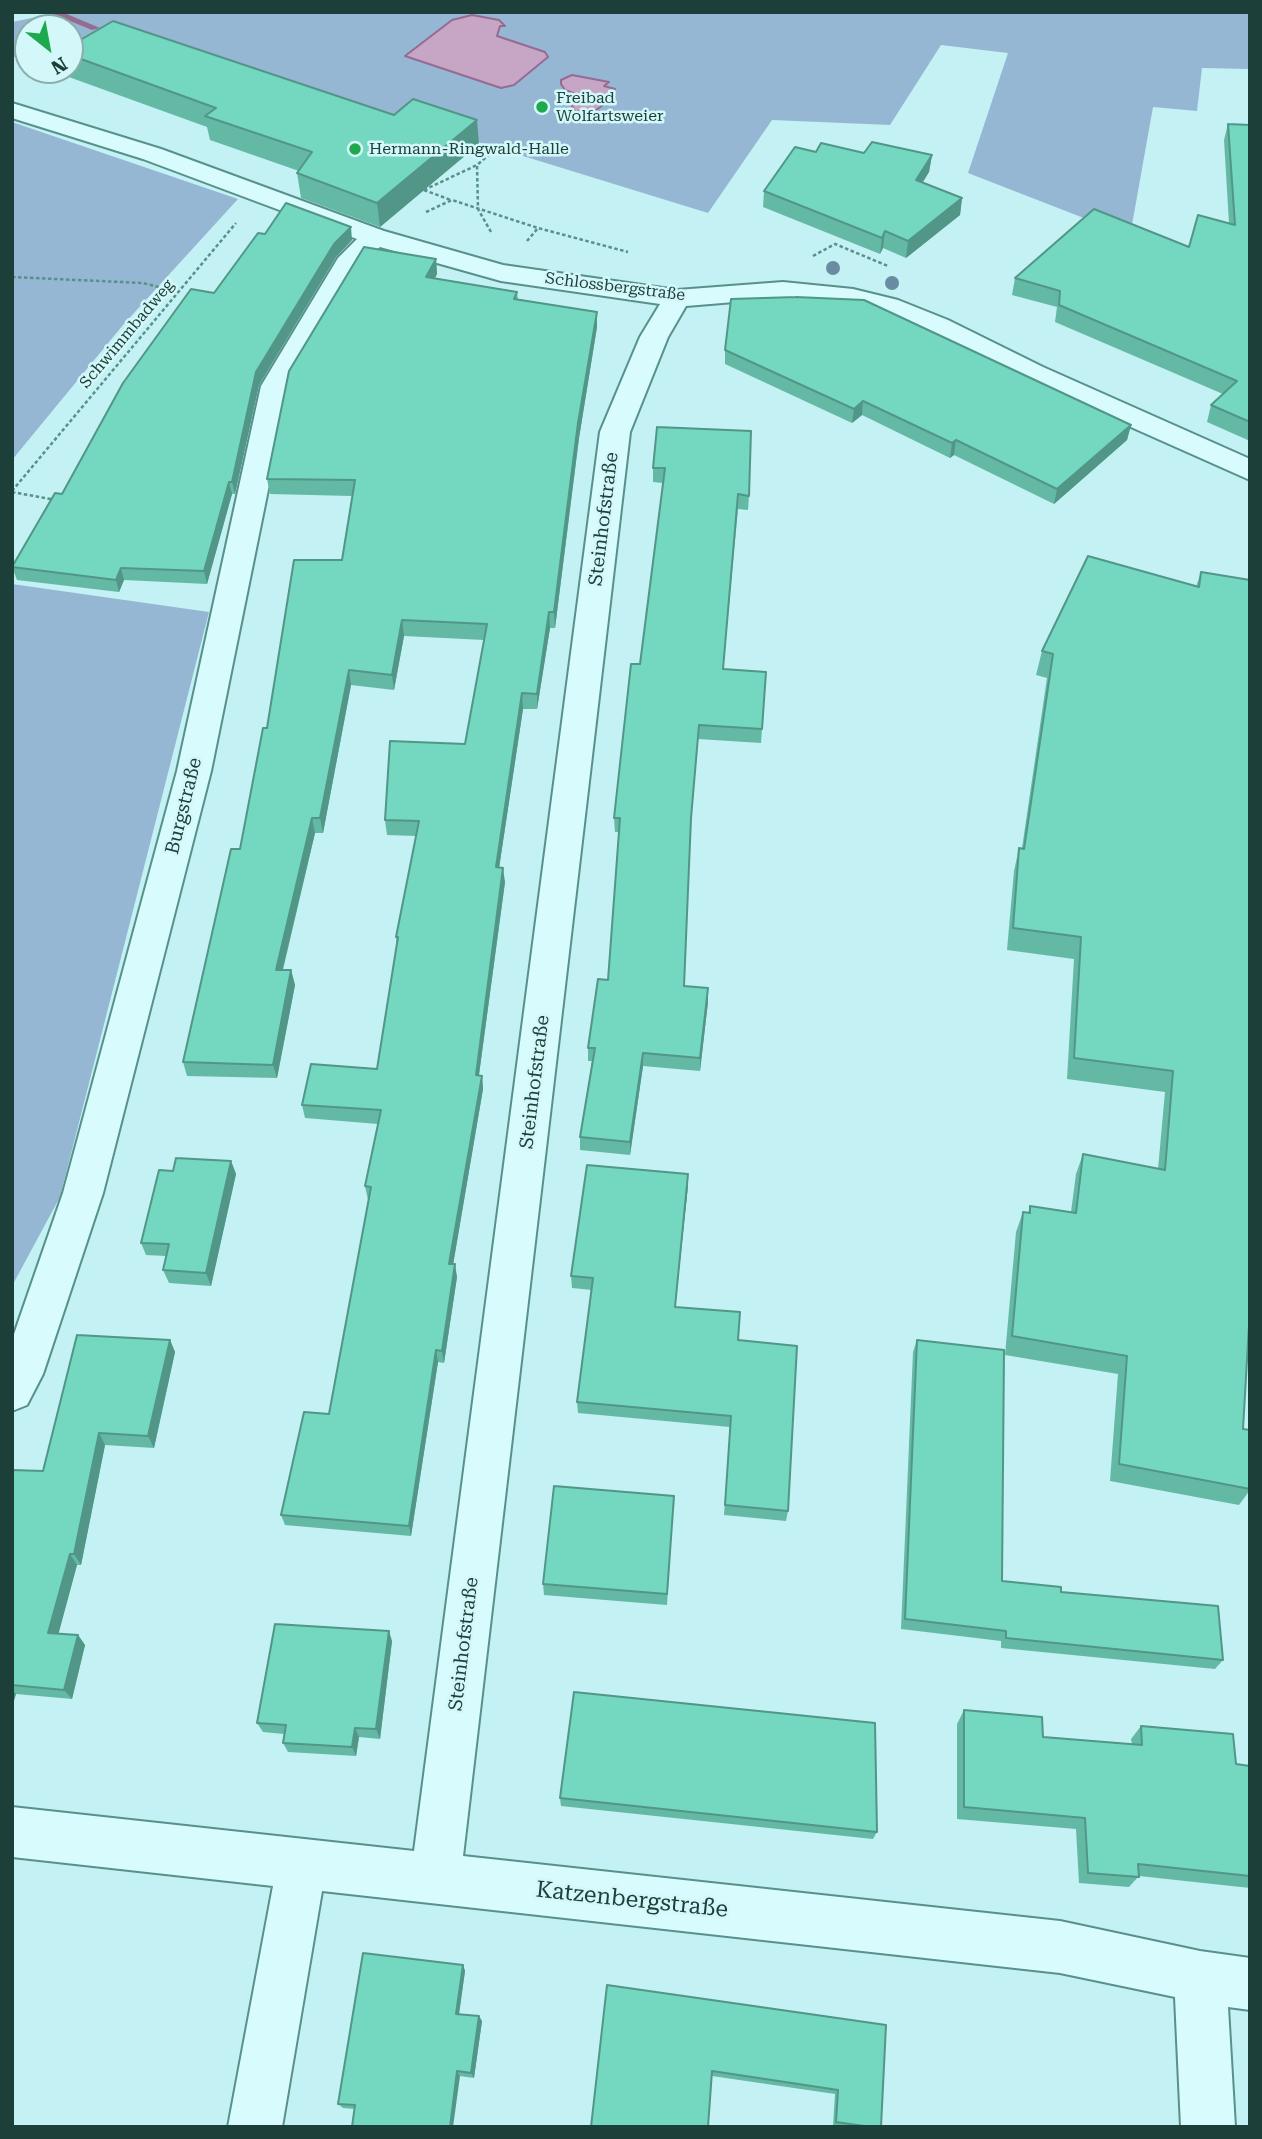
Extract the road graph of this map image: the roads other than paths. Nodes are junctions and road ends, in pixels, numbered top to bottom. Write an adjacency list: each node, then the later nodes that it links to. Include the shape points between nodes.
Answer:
1 (12, 110): 2 (street, Schlossbergstraße, via 152,154)
2 (375, 237): 3 (street, Schlossbergstraße, via 501,273); 5 (street, Burgstraße, via 351,258 275,386 194,771 83,1193 22,1374)
3 (677, 298): 4 (street, Schlossbergstraße, via 783,290 853,297 888,306); 8 (street, Steinhofstraße, via 654,337 615,432)
4 (1250, 471)
5 (12, 1391)
6 (12, 1832): 7 (street, Katzenbergstraße)
7 (302, 1865): 8 (street, Katzenbergstraße); 10 (street)
8 (435, 1878): 9 (street, Katzenbergstraße, via 1060,1947)
9 (1225, 1980): 11 (street)
10 (255, 2127)
11 (1208, 2127)

